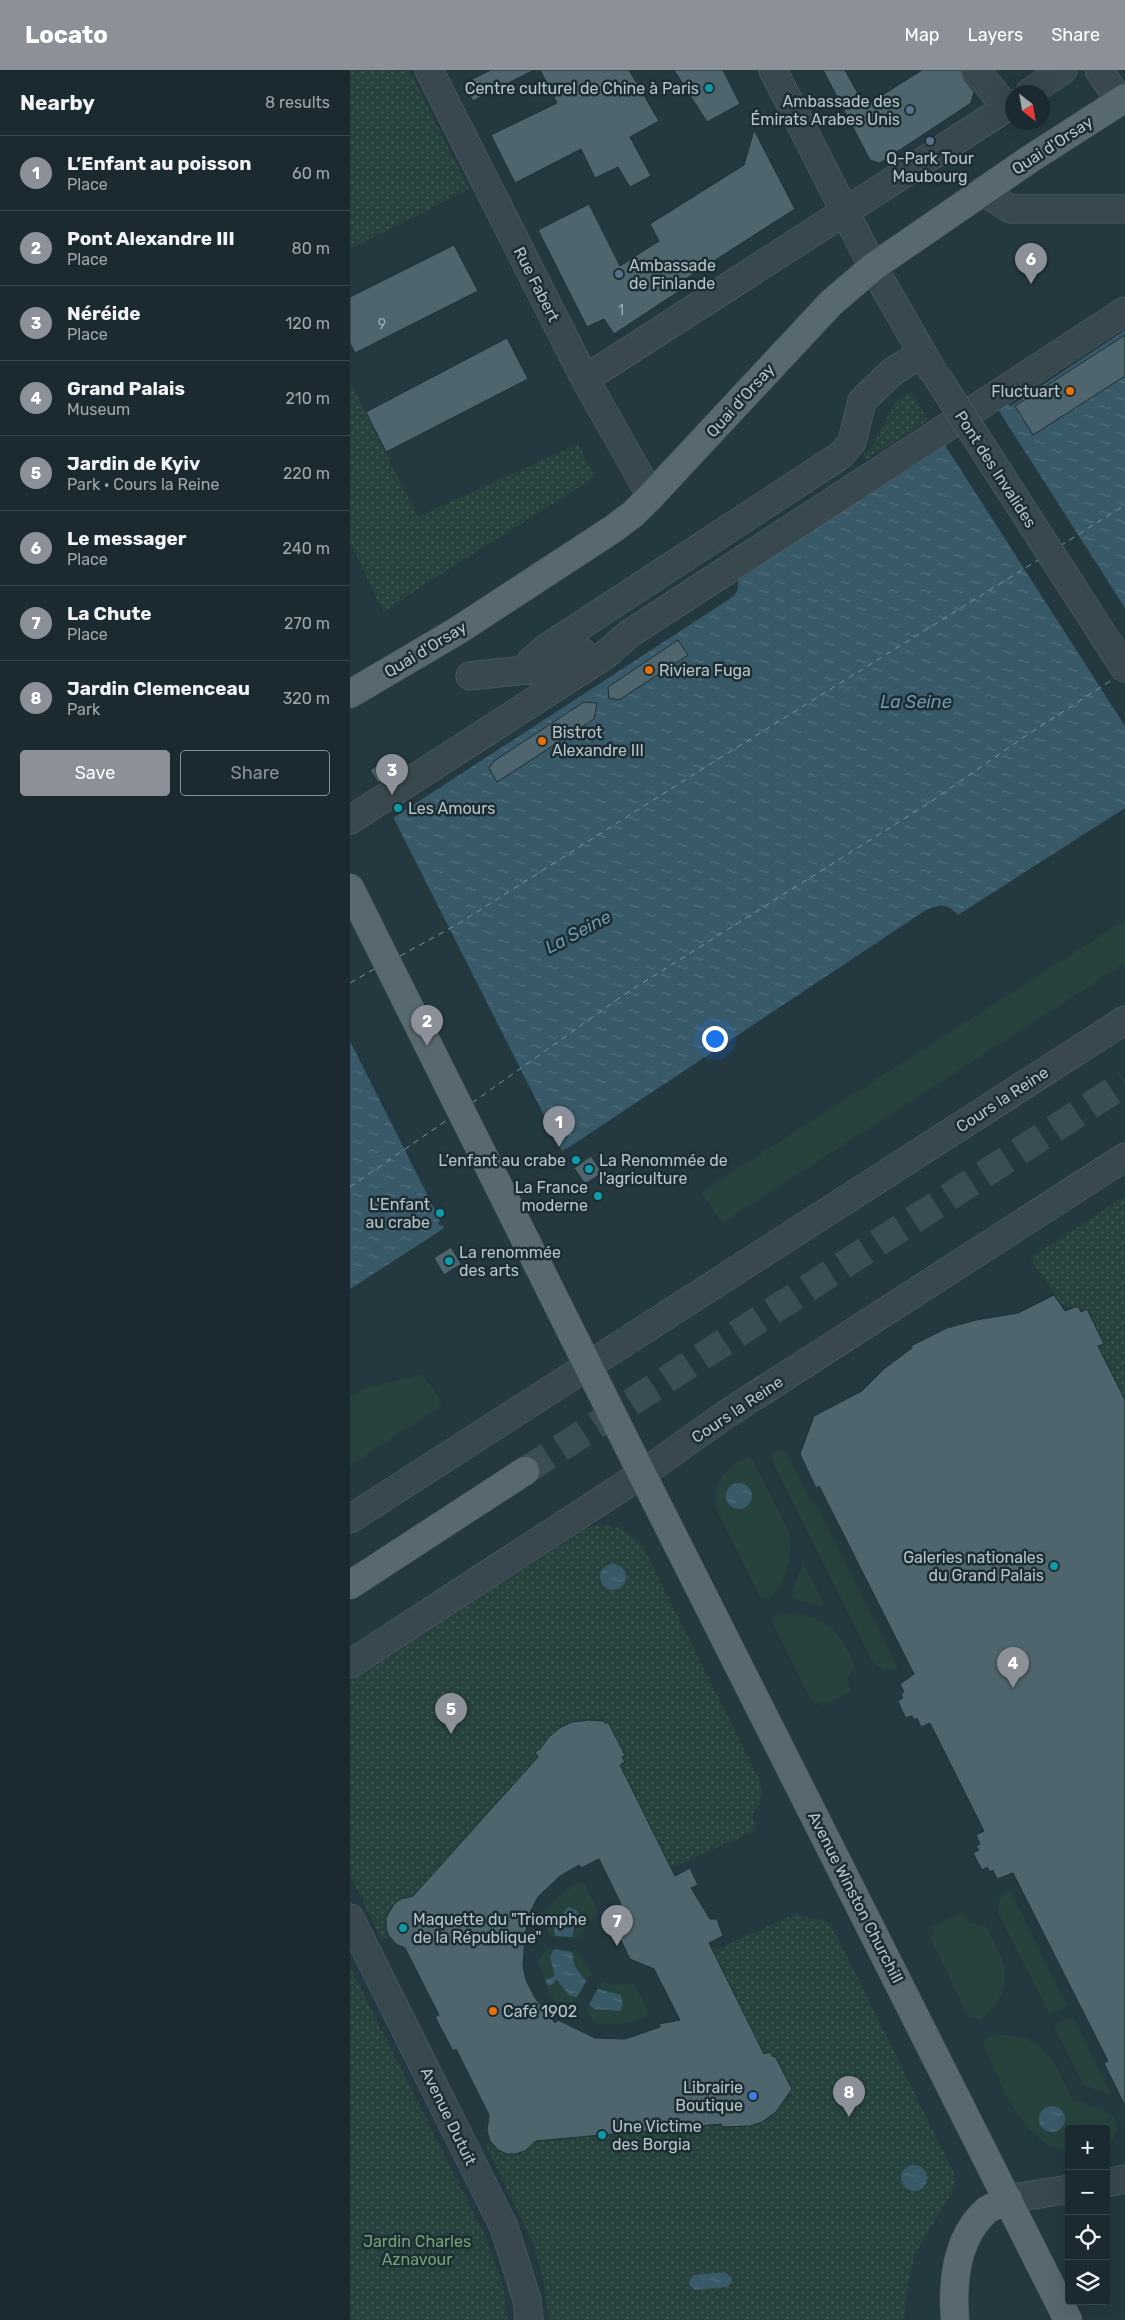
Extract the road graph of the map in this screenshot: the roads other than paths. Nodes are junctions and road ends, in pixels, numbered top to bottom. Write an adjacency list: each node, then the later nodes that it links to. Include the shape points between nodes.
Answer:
1 (429, 70): 16 (street, Rue Fabert)
2 (772, 70): 12 (street, Pont des Invalides)
3 (976, 70): 8 (street)
4 (1063, 70): 6 (street)
5 (1099, 70): 7 (street)
6 (1040, 85)
7 (1123, 99): 10 (main road, Quai d'Orsay)
8 (1005, 101)
9 (1005, 109): 12 (street)
10 (983, 191): 11 (street, via 1010,208); 13 (main road, Quai d'Orsay)
11 (1125, 209)
12 (846, 212): 13 (street, Pont des Invalides); 16 (street)
13 (873, 266): 15 (street, Pont des Invalides); 17 (main road, Quai d'Orsay, via 825,309)
14 (1125, 311): 18 (street)
15 (929, 364): 19 (street, Pont des Invalides, bridge); 20 (street, via 892,372 862,400 852,442 841,455 545,649)
16 (585, 379): 17 (street, Rue Fabert)
17 (651, 496): 22 (main road, Quai d'Orsay, via 605,535)
18 (629, 634): 20 (street, via 596,644 552,668 534,672); 23 (street, via 604,656)
19 (1125, 669)
20 (525, 670): 21 (street)
21 (470, 676)
22 (350, 694)
23 (350, 820)
24 (350, 888): 27 (main road, Avenue Winston Churchill)
25 (1125, 1020): 27 (street, Cours la Reine)
26 (1125, 1157): 29 (street, Cours la Reine, via 725,1415)
27 (587, 1365): 29 (main road, Avenue Winston Churchill); 30 (street, Cours la Reine)
28 (526, 1471): 31 (main road)
29 (642, 1474): 32 (street, Cours la Reine); 37 (main road, Avenue Winston Churchill)
30 (350, 1519)
31 (350, 1585)
32 (350, 1664)
33 (350, 1918): 38 (street, Avenue Dutuit, via 504,2227 527,2300)
34 (1125, 2179): 35 (street)
35 (1110, 2182)
36 (1065, 2191): 37 (street)
37 (1008, 2200): 39 (main road, via 988,2210 965,2236 953,2290); 40 (main road, Avenue Winston Churchill)
38 (529, 2320)
39 (955, 2320)
40 (1068, 2320)

